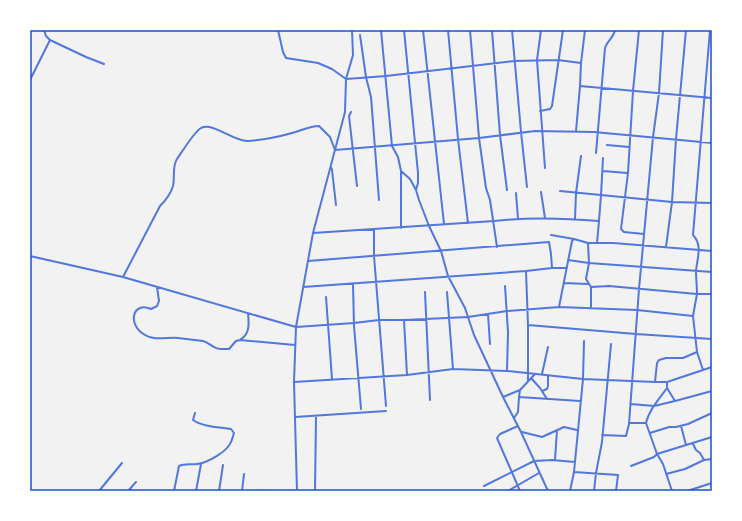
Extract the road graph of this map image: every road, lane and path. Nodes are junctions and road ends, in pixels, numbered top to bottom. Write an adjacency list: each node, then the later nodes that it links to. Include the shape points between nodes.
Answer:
1 (44, 30): 20 (street)
2 (278, 30): 37 (street, via 286,58 318,63)
3 (352, 30): 37 (street, via 352,60)
4 (381, 30): 33 (street)
5 (404, 30): 32 (street)
6 (423, 30): 31 (street)
7 (448, 30): 30 (street)
8 (470, 30): 29 (street)
9 (492, 30): 26 (street)
10 (512, 30): 25 (street)
11 (541, 30): 23 (street)
12 (563, 30): 24 (street)
13 (585, 30): 27 (street)
14 (615, 30): 40 (street, via 605,48)
15 (639, 30): 41 (street)
16 (663, 30): 42 (street)
17 (686, 30): 43 (street)
18 (710, 30): 21 (street)
19 (360, 35): 36 (street)
20 (50, 40): 28 (street); 38 (street)
21 (709, 44): 22 (street); 34 (street)
22 (712, 44)
23 (537, 60): 24 (street); 25 (street); 46 (street)
24 (558, 60): 27 (street); 46 (street, via 552,108)
25 (514, 61): 26 (street); 50 (street)
26 (494, 63): 29 (street); 52 (street)
27 (581, 63): 39 (street)
28 (104, 64)
29 (474, 66): 30 (street); 55 (street)
30 (452, 68): 31 (street); 56 (street)
31 (427, 70): 32 (street); 58 (street)
32 (408, 73): 33 (street); 60 (street)
33 (386, 76): 36 (street); 63 (street)
34 (707, 76): 35 (street); 44 (street)
35 (712, 76)
36 (366, 77): 37 (street); 64 (street, via 371,97)
37 (346, 79): 67 (street, via 345,112)
38 (30, 80)
39 (580, 86): 40 (street); 49 (street)
40 (600, 88): 41 (street); 51 (street)
41 (633, 91): 42 (street); 53 (street)
42 (659, 94): 43 (street); 54 (street)
43 (680, 95): 44 (street); 57 (street)
44 (705, 98): 45 (street); 59 (street)
45 (712, 98)
46 (540, 111): 48 (street)
47 (351, 112): 66 (street, via 349,116)
48 (541, 131): 49 (street); 50 (street); 72 (street)
49 (576, 131): 51 (street)
50 (521, 132): 52 (street); 77 (street)
51 (597, 132): 53 (street); 68 (street)
52 (500, 135): 55 (street); 79 (street)
53 (630, 135): 54 (street); 65 (street)
54 (653, 137): 57 (street); 86 (street)
55 (479, 138): 56 (street); 95 (street, via 486,188)
56 (458, 139): 58 (street); 97 (street)
57 (676, 139): 59 (street); 88 (street)
58 (435, 142): 60 (street); 98 (street)
59 (701, 142): 61 (street); 89 (street)
60 (415, 143): 63 (street); 78 (street, via 418,178)
61 (712, 143)
62 (607, 145): 65 (street)
63 (392, 146): 64 (street); 73 (street)
64 (376, 147): 66 (street); 87 (street)
65 (630, 147): 75 (street)
66 (353, 149): 67 (street); 76 (street)
67 (335, 150): 71 (street); 126 (street, via 330,137 318,126 246,141 213,128 201,128 175,161 173,186)
68 (596, 153)
69 (581, 156): 83 (street)
70 (603, 158): 74 (street)
71 (331, 167): 91 (street); 102 (street)
72 (545, 168)
73 (401, 171): 78 (street, via 410,179); 100 (street)
74 (603, 171): 75 (street); 84 (street)
75 (628, 173): 85 (street)
76 (357, 186)
77 (527, 187)
78 (416, 190): 99 (street)
79 (507, 190)
80 (560, 191): 83 (street)
81 (542, 192): 92 (street)
82 (516, 193): 93 (street)
83 (576, 193): 84 (street); 94 (street)
84 (601, 195): 85 (street); 96 (street)
85 (625, 197): 86 (street); 103 (street, via 622,230)
86 (648, 199): 88 (street); 103 (street)
87 (379, 200)
88 (672, 202): 89 (street); 110 (street)
89 (696, 202): 90 (street); 111 (street, via 693,235)
90 (712, 203)
91 (336, 206)
92 (545, 218): 93 (street); 94 (street)
93 (518, 219): 95 (street)
94 (575, 219): 96 (street)
95 (494, 221): 97 (street); 109 (street)
96 (599, 221): 107 (street)
97 (468, 223): 98 (street)
98 (444, 224): 99 (street)
99 (429, 226): 100 (street); 112 (street)
100 (401, 228): 101 (street)
101 (374, 230): 102 (street); 115 (street)
102 (313, 233): 117 (street)
103 (644, 234): 108 (street)
104 (551, 235): 105 (street)
105 (574, 239): 106 (street); 116 (street)
106 (588, 243): 107 (street); 118 (street)
107 (598, 243): 108 (street)
108 (643, 245): 110 (street); 121 (street)
109 (497, 247): 112 (street); 119 (street, via 549,242)
110 (666, 247): 111 (street)
111 (699, 250): 113 (street); 123 (street)
112 (441, 251): 115 (street); 125 (street)
113 (712, 251)
114 (30, 256): 126 (street)
115 (374, 256): 117 (street); 127 (street)
116 (568, 260): 118 (street); 120 (street)
117 (308, 261): 133 (street)
118 (589, 263): 121 (street); 130 (street, via 586,276)
119 (552, 268): 120 (street); 122 (street)
120 (567, 268): 128 (street)
121 (641, 268): 123 (street); 135 (street)
122 (526, 271): 125 (street); 143 (street)
123 (696, 271): 124 (street); 138 (street)
124 (712, 272)
125 (448, 276): 127 (street); 149 (street)
126 (123, 277): 132 (street)
127 (376, 282): 129 (street); 152 (street)
128 (564, 282): 130 (street); 141 (street)
129 (353, 284): 133 (street); 154 (street)
130 (588, 284): 134 (street)
131 (505, 286): 145 (street)
132 (157, 287): 146 (street); 161 (street, via 157,306 151,309 141,307 133,319 134,326 144,335 151,338 180,338 204,342 222,349 229,349)
133 (303, 287): 157 (street)
134 (591, 287): 135 (street); 142 (street)
135 (639, 288): 138 (street); 144 (street)
136 (425, 292): 151 (street)
137 (447, 292): 150 (street)
138 (697, 294): 139 (street); 148 (street)
139 (712, 294)
140 (326, 297): 155 (street)
141 (559, 307): 142 (street); 143 (street)
142 (591, 307): 144 (street)
143 (527, 310): 145 (street); 156 (street)
144 (637, 310): 148 (street); 158 (street)
145 (507, 311): 147 (street); 171 (street)
146 (248, 313): 157 (street); 161 (street, via 248,331)
147 (488, 314): 149 (street); 163 (street)
148 (693, 316): 159 (street)
149 (468, 317): 150 (street); 170 (street)
150 (448, 318): 151 (street); 169 (street)
151 (426, 319): 153 (street); 173 (street)
152 (379, 320): 153 (street); 154 (street); 179 (street)
153 (404, 320): 177 (street)
154 (354, 323): 155 (street); 180 (street)
155 (328, 325): 157 (street); 182 (street)
156 (528, 325): 158 (street); 174 (street)
157 (296, 327): 165 (street)
158 (636, 334): 159 (street); 185 (street)
159 (695, 338): 160 (street); 167 (street)
160 (712, 339)
161 (240, 340): 165 (street)
162 (584, 341): 183 (street)
163 (490, 344)
164 (611, 344): 184 (street)
165 (295, 345): 187 (street)
166 (548, 347): 176 (street)
167 (697, 352): 172 (street); 188 (street, via 683,358 659,360)
168 (712, 367): 172 (street)
169 (453, 369): 170 (street); 173 (street)
170 (490, 370): 171 (street); 194 (street)
171 (507, 370): 174 (street)
172 (703, 370): 189 (street)
173 (429, 372): 177 (street); 197 (street)
174 (527, 373): 175 (street); 186 (street)
175 (536, 374): 176 (street); 181 (street)
176 (542, 374): 178 (street)
177 (407, 375): 179 (street)
178 (548, 375): 183 (street); 192 (street, via 547,389)
179 (383, 376): 180 (street); 201 (street)
180 (358, 377): 182 (street); 203 (street)
181 (531, 378): 186 (street); 192 (street)
182 (332, 379): 187 (street)
183 (583, 379): 184 (street); 198 (street)
184 (607, 380): 185 (street); 218 (street)
185 (632, 380): 188 (street); 200 (street)
186 (528, 381): 191 (street)
187 (294, 382): 207 (street)
188 (655, 382): 189 (street)
189 (667, 382): 190 (street)
190 (667, 388): 199 (street); 202 (street)
191 (520, 390): 194 (street); 195 (street)
192 (542, 391): 196 (street)
193 (712, 391): 199 (street)
194 (503, 397): 209 (street)
195 (519, 397): 196 (street); 209 (street, via 518,412)
196 (547, 399): 198 (street)
197 (430, 400)
198 (580, 401): 215 (street)
199 (675, 401): 202 (street)
200 (631, 404): 202 (street); 210 (street)
201 (386, 406)
202 (654, 406): 211 (street)
203 (361, 409)
204 (386, 411): 208 (street)
205 (195, 413): 229 (street, via 194,421 206,426 231,429 234,433 227,448)
206 (712, 413): 213 (street)
207 (295, 417): 208 (street); 248 (street)
208 (316, 417): 249 (street)
209 (514, 418): 212 (street)
210 (629, 423): 211 (street); 218 (street, via 626,436)
211 (646, 423): 217 (street)
212 (518, 426): 216 (street); 232 (street, via 497,438)
213 (681, 426): 217 (street); 221 (street)
214 (557, 430): 215 (street, via 568,427); 216 (street, via 542,437); 224 (street)
215 (578, 430): 227 (street)
216 (521, 432): 226 (street)
217 (650, 433): 222 (street)
218 (602, 435): 235 (street)
219 (712, 437): 220 (street)
220 (692, 444): 221 (street); 225 (street)
221 (686, 445): 222 (street)
222 (657, 454): 231 (street); 237 (street)
223 (712, 459): 225 (street)
224 (556, 460): 226 (street); 227 (street)
225 (704, 460): 237 (street)
226 (534, 461): 232 (street); 234 (street)
227 (575, 462): 233 (street)
228 (122, 463): 242 (street)
229 (201, 464): 244 (street, via 179,466); 245 (street)
230 (223, 465): 246 (street)
231 (631, 466)
232 (512, 472): 240 (street); 241 (street)
233 (574, 472): 235 (street); 253 (street)
234 (539, 473): 240 (street); 252 (street)
235 (596, 473): 254 (street); 255 (street, via 618,475)
236 (244, 474): 247 (street)
237 (666, 474): 256 (street)
238 (136, 482): 243 (street)
239 (712, 483): 257 (street)
240 (518, 485): 250 (street); 251 (street)
241 (484, 486)
242 (100, 491)
243 (128, 491)
244 (174, 491)
245 (196, 491)
246 (219, 491)
247 (242, 491)
248 (297, 491)
249 (315, 491)
250 (508, 491)
251 (520, 491)
252 (548, 491)
253 (570, 491)
254 (594, 491)
255 (616, 491)
256 (672, 491)
257 (687, 491)

